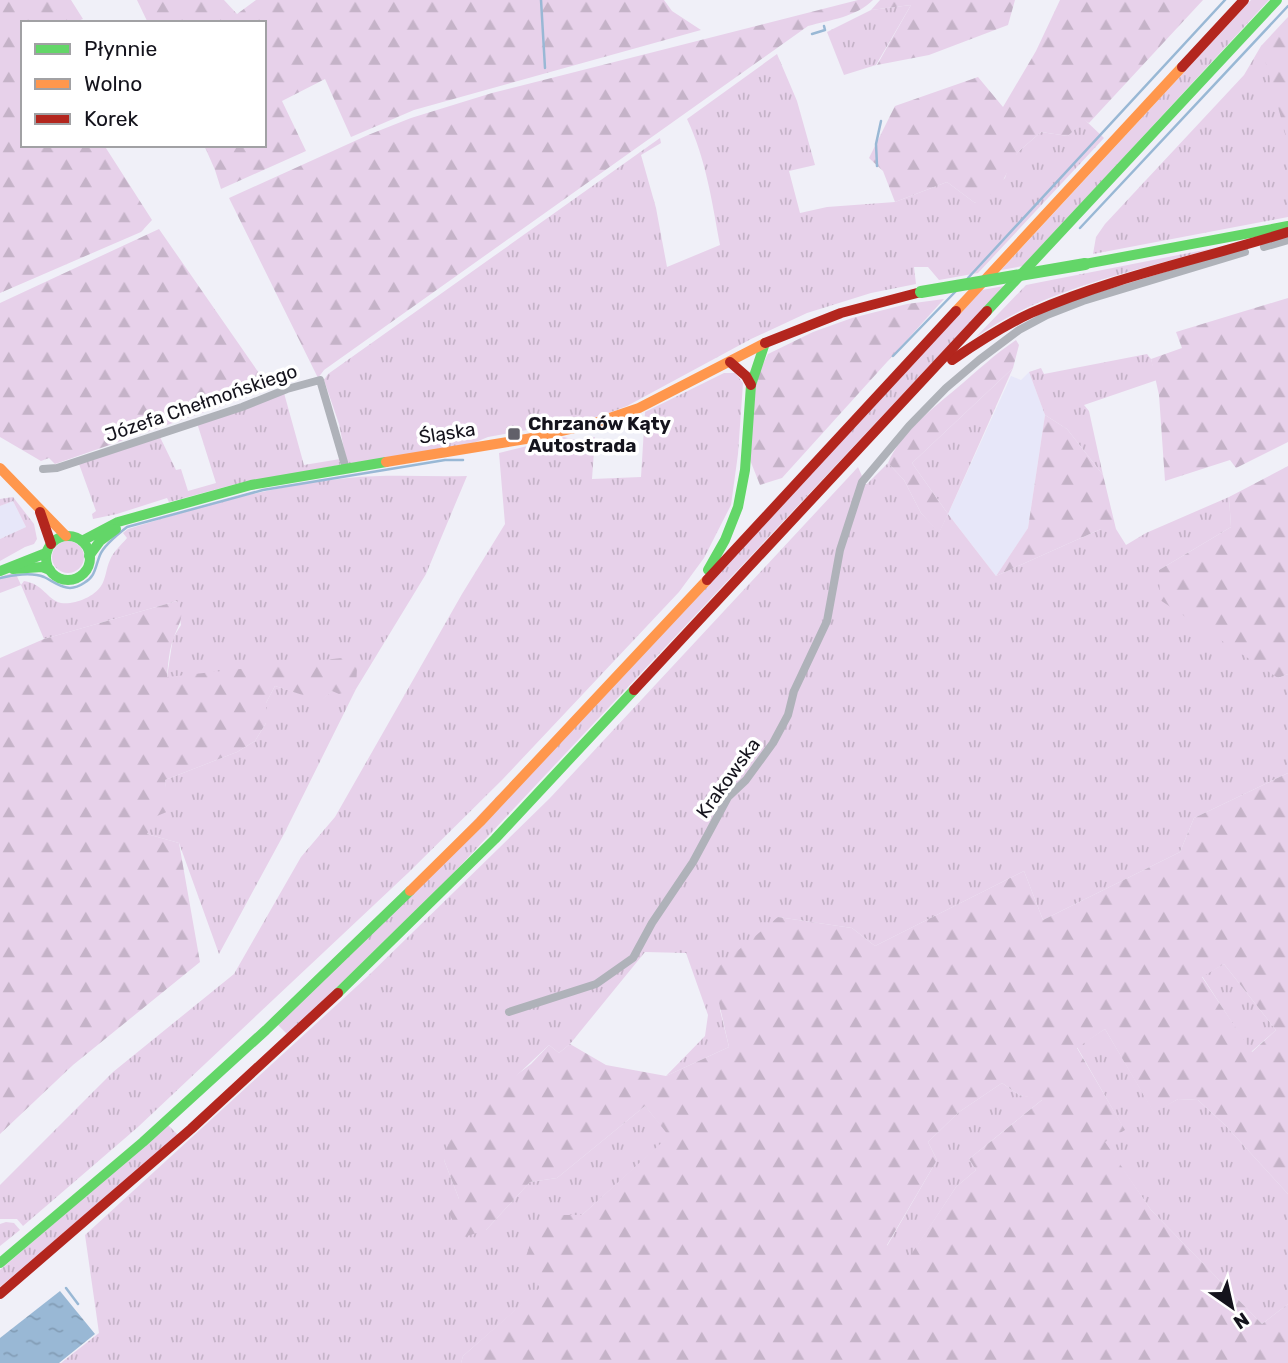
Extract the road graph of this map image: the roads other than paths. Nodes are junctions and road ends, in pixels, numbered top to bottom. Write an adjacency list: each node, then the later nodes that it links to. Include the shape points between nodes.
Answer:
1 (1244, 0): 21 (main road)
2 (1277, 0): 9 (main road)
3 (1288, 226): 6 (main road, Śląska, bridge, via 868,303)
4 (1288, 232): 9 (main road, via 1044,307 976,343)
5 (1288, 240): 22 (street, Krakowska, via 1083,301 1025,327 946,388 865,477 840,550 827,621 794,691 788,715 746,780 728,797 633,958 596,984)
6 (765, 343): 7 (main road, Śląska); 8 (main road)
7 (730, 362): 8 (main road); 12 (main road, Śląska, via 639,408 581,428)
8 (751, 385): 21 (main road, via 738,506)
9 (915, 389): 24 (main road, via 564,768 404,931 209,1115)
10 (0, 468): 13 (main road)
11 (43, 469): 12 (street, Józefa Chełmońskiego, via 320,380)
12 (346, 469): 14 (main road, Śląska, via 227,491)
13 (38, 509): 15 (main road); 17 (main road)
14 (126, 522): 16 (main road, Śląska); 18 (main road, Śląska, via 100,541)
15 (66, 536): 16 (main road); 17 (main road)
16 (82, 541): 18 (main road)
17 (48, 549): 19 (main road); 20 (main road)
18 (89, 556): 20 (main road, via 87,568 78,577 66,579)
19 (3, 570): 20 (main road)
20 (50, 570)
21 (696, 591): 23 (main road, via 387,915 187,1103)
22 (509, 1012)
23 (0, 1264)
24 (0, 1294)

